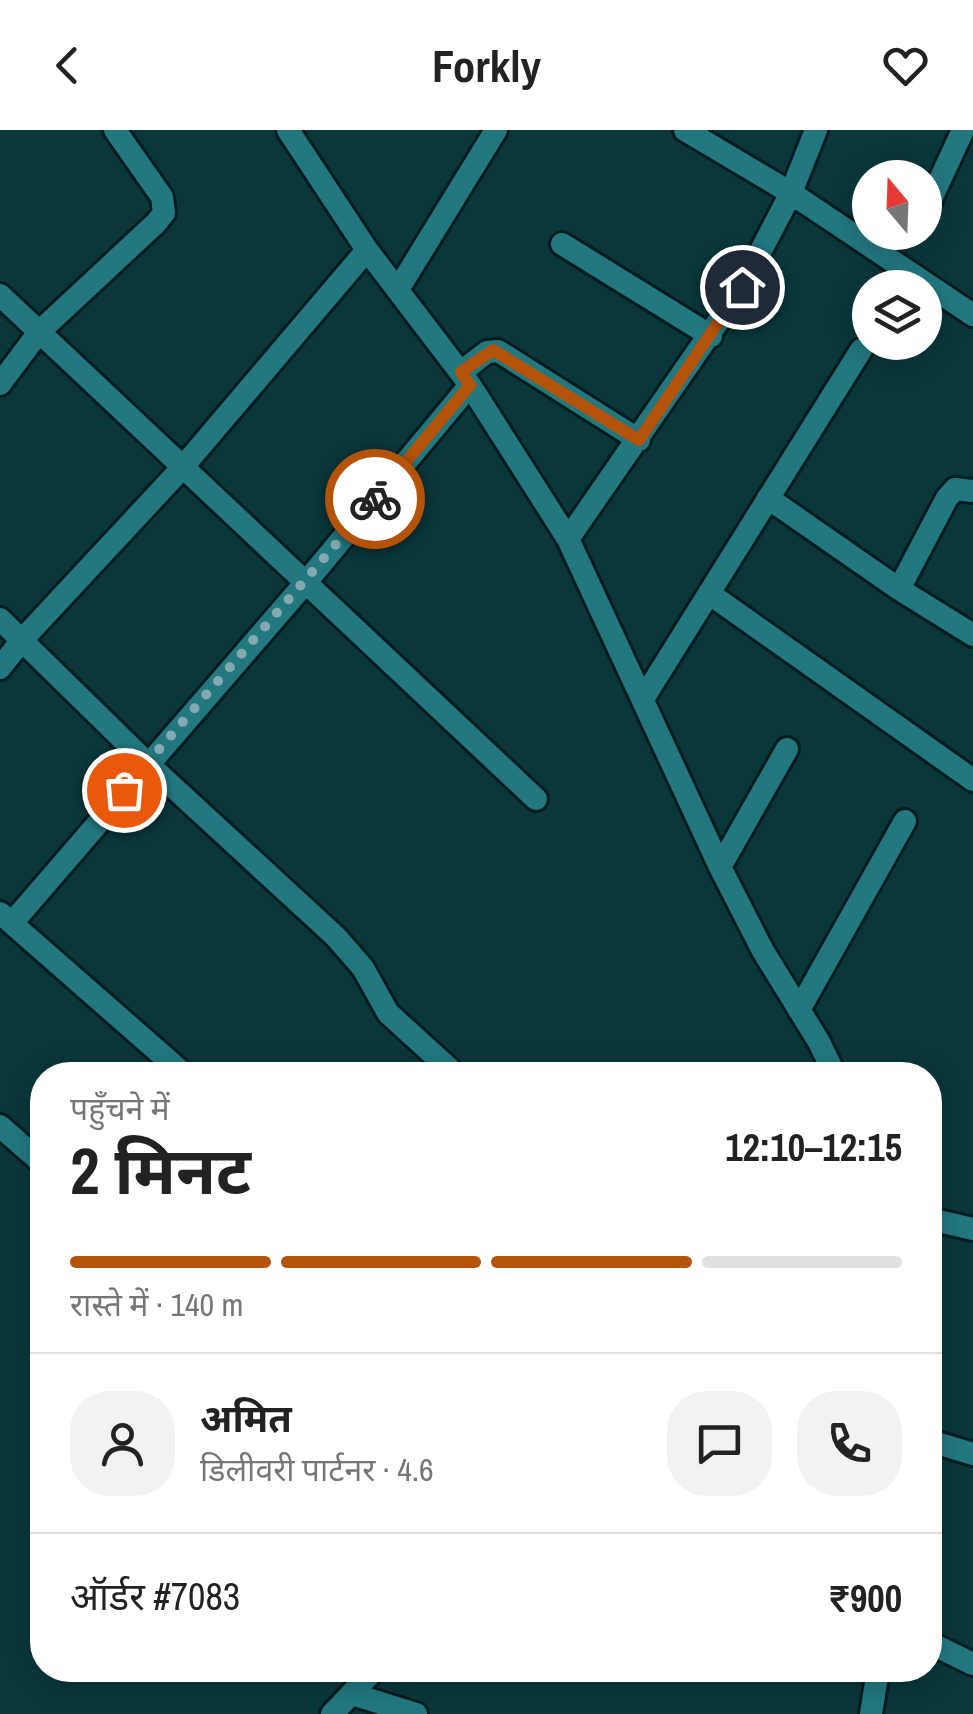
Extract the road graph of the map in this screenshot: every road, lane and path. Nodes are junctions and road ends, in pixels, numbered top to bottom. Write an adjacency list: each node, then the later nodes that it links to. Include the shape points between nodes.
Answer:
1 (115, 130): 14 (street, via 162,197 164,213)
2 (288, 130): 10 (street)
3 (496, 130): 11 (street)
4 (684, 130): 8 (street)
5 (816, 130): 8 (street)
6 (963, 130): 7 (street)
7 (942, 175)
8 (790, 193): 13 (street); 15 (street)
9 (562, 244): 15 (street)
10 (367, 250): 11 (street); 20 (street)
11 (399, 288): 17 (street)
12 (0, 296): 14 (street)
13 (973, 315)
14 (40, 332): 18 (street); 20 (street)
15 (710, 336): 19 (street)
16 (855, 360): 22 (street)
17 (466, 378): 19 (street, via 487,352 498,350); 23 (street); 24 (street)
18 (0, 384)
19 (639, 440): 23 (street)
20 (182, 468): 24 (street); 29 (street)
21 (973, 491): 25 (street, via 955,490 947,498)
22 (768, 498): 25 (street); 26 (street)
23 (568, 539): 31 (street)
24 (307, 581): 33 (street); 35 (street)
25 (899, 590): 28 (street)
26 (710, 594): 31 (street); 34 (street)
27 (0, 619): 29 (street)
28 (973, 635)
29 (22, 640): 30 (street); 33 (street)
30 (0, 668)
31 (643, 699): 37 (street)
32 (787, 749): 37 (street)
33 (147, 764): 38 (street); 41 (street, via 336,936 388,1013)
34 (973, 780)
35 (536, 799)
36 (905, 821): 39 (street)
37 (720, 867): 39 (street)
38 (6, 918): 40 (street)
39 (799, 1010): 42 (street)
40 (170, 1062)
41 (442, 1062)
42 (828, 1062)
43 (0, 1126): 44 (street)
44 (30, 1152)
45 (942, 1223): 46 (street)
46 (973, 1229)
47 (942, 1444): 48 (street)
48 (973, 1454)
49 (942, 1649): 50 (street)
50 (973, 1664)
51 (363, 1682): 53 (street)
52 (877, 1682): 56 (street)
53 (352, 1694): 54 (street); 55 (street)
54 (332, 1714)
55 (416, 1714)
56 (871, 1714)

